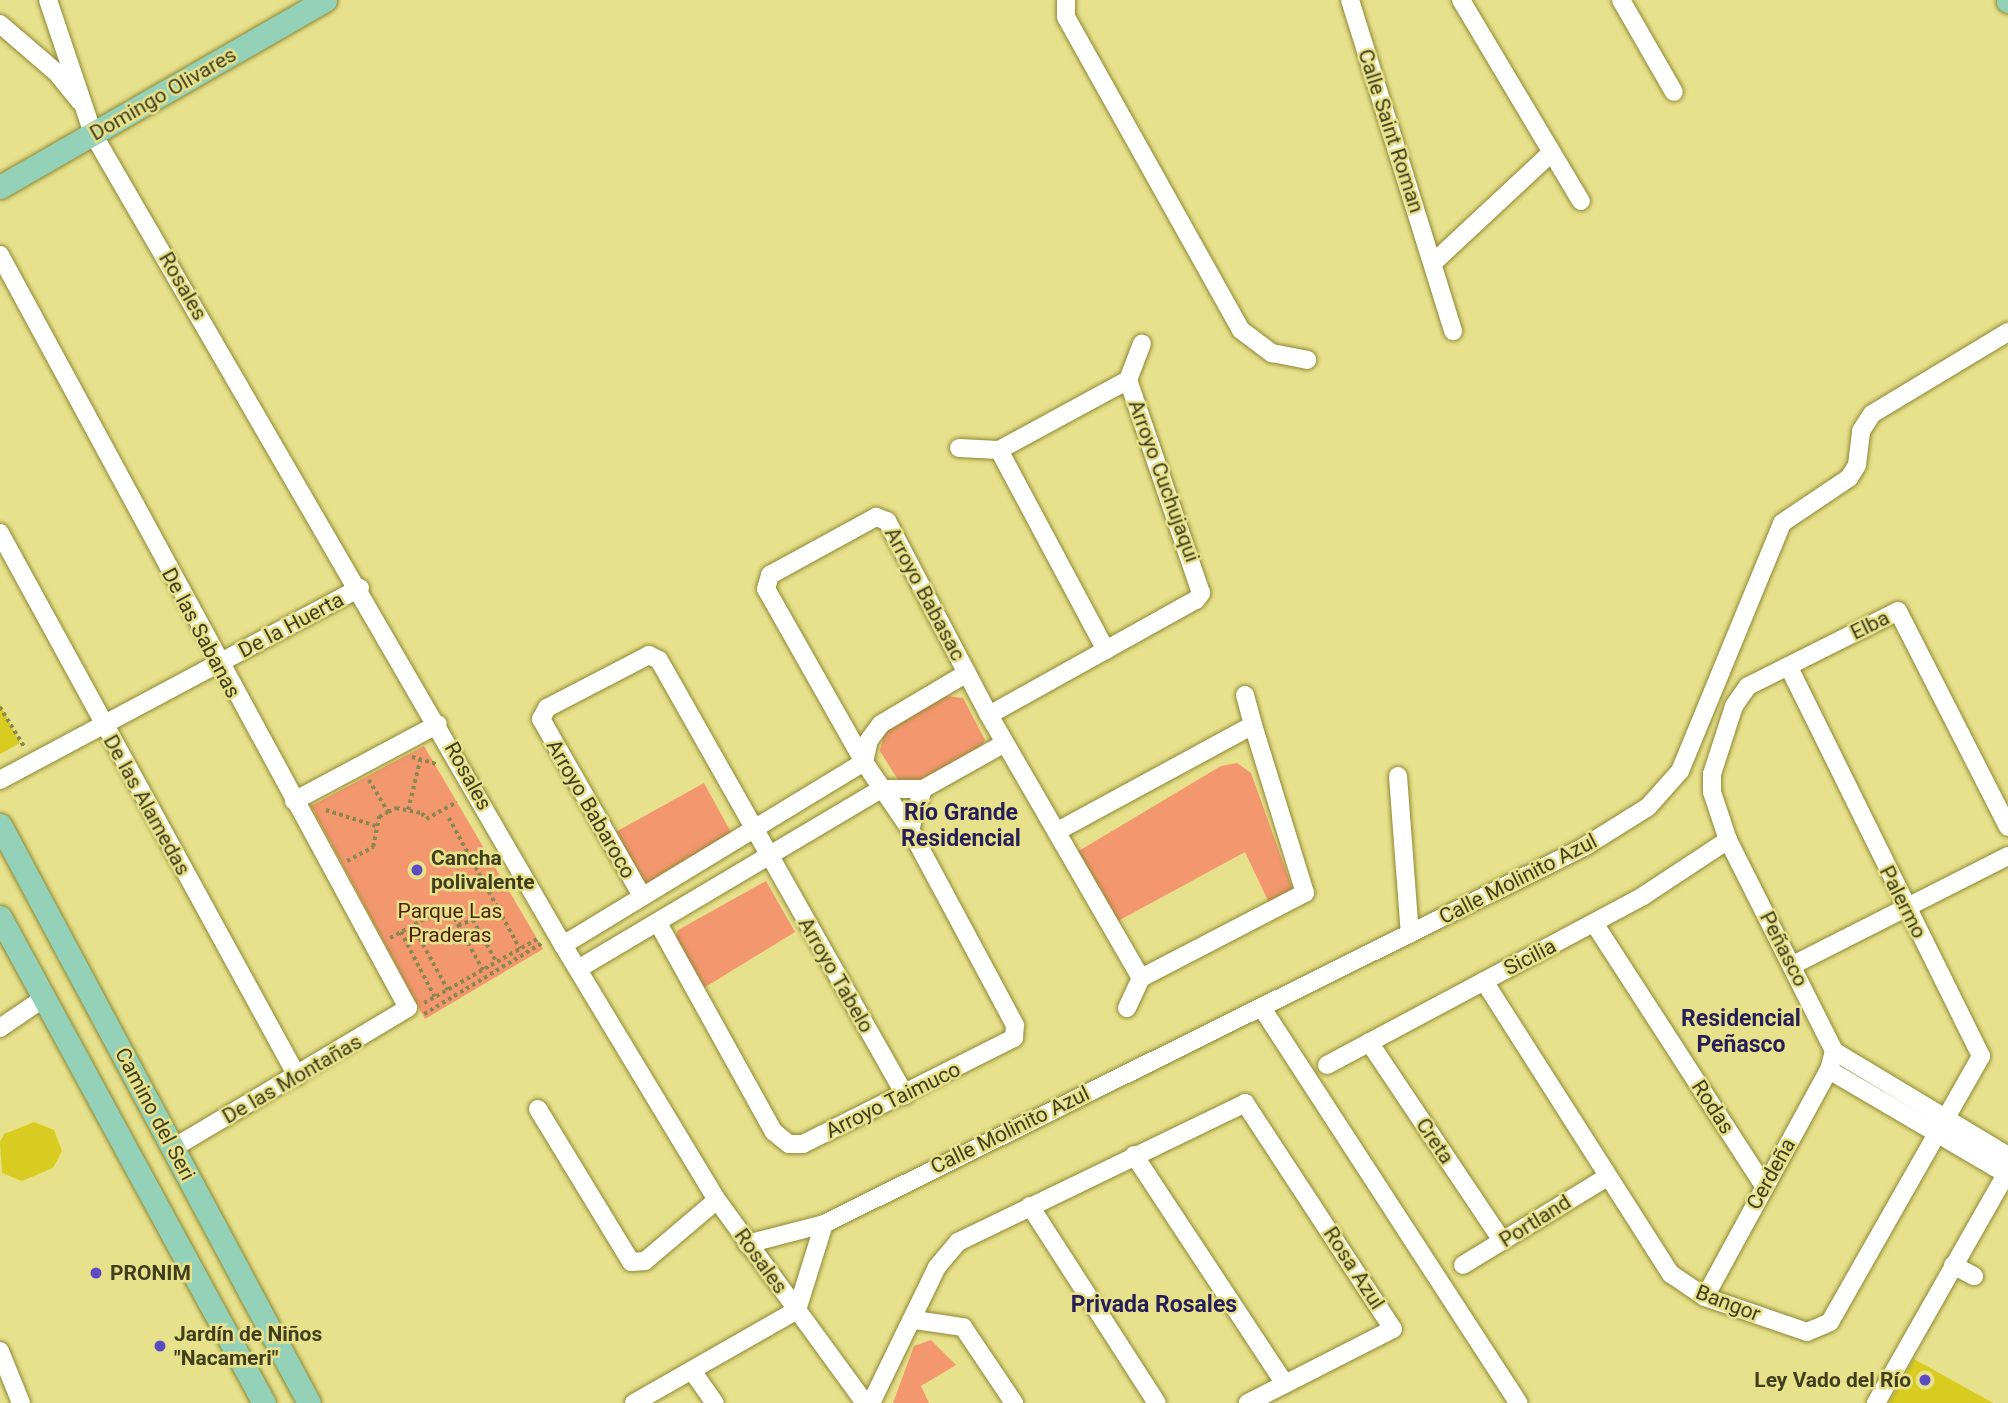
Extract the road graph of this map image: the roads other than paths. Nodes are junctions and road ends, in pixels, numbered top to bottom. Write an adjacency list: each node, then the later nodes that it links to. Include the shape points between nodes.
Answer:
1 (48, 0): 9 (street, Rosales)
2 (325, 0): 10 (main road, Domingo Olivares)
3 (1066, 0): 19 (street, via 1066,17 1241,330 1272,353)
4 (1350, 0): 15 (street, Calle Saint Roman)
5 (1461, 0): 11 (street)
6 (1621, 0): 8 (street)
7 (0, 24): 9 (street, via 57,72)
8 (1674, 92)
9 (86, 109): 10 (street, Rosales)
10 (93, 134): 12 (main road, Domingo Olivares); 24 (street, Rosales)
11 (1550, 154): 13 (street); 15 (street)
12 (0, 187)
13 (1581, 201)
14 (0, 255): 26 (street, De las Sabanas)
15 (1433, 263): 16 (street, Calle Saint Roman)
16 (1453, 331)
17 (2008, 332): 55 (street, Calle Molinito Azul, via 1872,414 1861,430 1857,465 1849,478 1782,523 1681,771 1667,790 1584,847)
18 (1142, 344): 20 (street)
19 (1307, 360)
20 (1128, 380): 22 (street, Arroyo Cuchujaqui); 25 (street, Arroyo Cuchujaqui, via 1202,589 1196,600)
21 (959, 448): 22 (street)
22 (999, 450): 25 (street)
23 (0, 533): 31 (street, De las Alamedas)
24 (360, 588): 26 (street, De la Huerta); 32 (street, Rosales)
25 (1107, 650): 30 (street, Arroyo Cuchujaqui)
26 (217, 664): 31 (street, De la Huerta); 41 (street, De las Sabanas)
27 (1788, 666): 36 (street, Elba, via 1741,694); 43 (street, Elba, via 1900,611); 51 (street, Palermo)
28 (967, 673): 30 (street, Arroyo Babasac); 35 (street, via 881,724 869,740); 35 (street, Arroyo Babasac, via 884,518 872,519 770,575 766,589)
29 (1245, 695): 33 (street)
30 (989, 715): 34 (street, Arroyo Babasac)
31 (102, 724): 38 (street, De la Huerta); 70 (street, De las Alamedas)
32 (438, 724): 41 (street); 56 (street, Rosales)
33 (1253, 725): 46 (street); 59 (street, via 1313,892)
34 (1005, 743): 40 (street); 46 (street, Arroyo Babasac)
35 (864, 762): 39 (street, Arroyo Taimuco); 44 (street)
36 (1712, 774): 47 (street, Peñasco, via 1712,792)
37 (1398, 776): 55 (street)
38 (0, 780)
39 (881, 789): 40 (street); 45 (street, Arroyo Taimuco); 48 (street)
40 (923, 789): 45 (street)
41 (294, 801): 64 (street, De las Sabanas)
42 (0, 825): 75 (main road, Camino del Seri)
43 (2008, 827)
44 (753, 829): 48 (street, Arroyo Tabelo); 50 (street); 50 (street, Arroyo Babaroco, via 654,656 547,708 542,726)
45 (910, 829): 71 (street, Arroyo Taimuco, via 1017,1030 1008,1043)
46 (1058, 831): 59 (street, Arroyo Babasac)
47 (1728, 840): 54 (street, Sicilia); 57 (street, Peñasco)
48 (768, 855): 53 (street); 71 (street, Arroyo Tabelo)
49 (2008, 856): 51 (street)
50 (642, 896): 56 (street)
51 (1904, 908): 57 (street); 73 (street, Palermo, via 1981,1056)
52 (0, 917): 61 (main road, Camino del Seri)
53 (658, 923): 58 (street); 71 (street, Arroyo Taimuco, via 781,1139 803,1144)
54 (1594, 923): 60 (street, Sicilia); 80 (street, Rodas)
55 (1410, 934): 63 (street, Calle Molinito Azul)
56 (563, 945): 58 (street, Rosales)
57 (1793, 965): 67 (street, Peñasco)
58 (578, 969): 81 (street, Rosales)
59 (1141, 978): 62 (street)
60 (1483, 981): 66 (street, Sicilia); 79 (street, Bangor)
61 (44, 998): 65 (street); 95 (main road, Camino del Seri)
62 (1127, 1008)
63 (1262, 1008): 83 (street, Calle Molinito Azul); 108 (street)
64 (415, 1010): 70 (street, De las Montañas)
65 (0, 1028)
66 (1368, 1042): 68 (street, Sicilia); 84 (street, Creta)
67 (1834, 1051): 69 (street, Cerdeña); 73 (street)
68 (1327, 1065)
69 (1829, 1070): 74 (street); 80 (street, Cerdeña)
70 (298, 1076): 75 (street, De las Montañas)
71 (905, 1095)
72 (538, 1109): 81 (street, via 631,1262 645,1261)
73 (1948, 1118): 74 (street, Palermo); 77 (street)
74 (1938, 1134): 78 (street); 89 (street, Bangor, via 1823,1330 1807,1332)
75 (173, 1148): 100 (main road, Camino del Seri)
76 (1134, 1155): 82 (street); 96 (street); 96 (street, Rosa Azul, via 1238,1104 1249,1104 1393,1329 1389,1335)
77 (2008, 1156)
78 (2007, 1173): 87 (street)
79 (1607, 1177): 84 (street, Portland); 89 (street, Bangor, via 1671,1274)
80 (1764, 1186): 89 (street, Cerdeña)
81 (717, 1200): 85 (street, Rosales)
82 (1030, 1206): 91 (street, via 958,1241 937,1268); 106 (street)
83 (824, 1224): 85 (street, Calle Molinito Azul); 90 (street)
84 (1502, 1241): 86 (street, Portland)
85 (747, 1244): 90 (street, Rosales)
86 (1462, 1265)
87 (1953, 1265): 88 (street); 109 (street)
88 (1974, 1276)
89 (1705, 1297)
90 (797, 1310): 93 (street); 103 (street, Rosales)
91 (915, 1320): 104 (street); 105 (street, via 963,1327)
92 (0, 1351): 94 (street)
93 (693, 1372): 101 (street); 102 (street)
94 (4, 1376): 97 (street)
95 (249, 1377): 98 (main road); 99 (main road, Camino del Seri)
96 (1285, 1384): 107 (street, Rosa Azul)
97 (21, 1403)
98 (258, 1403)
99 (264, 1403)
100 (309, 1403)
101 (634, 1403)
102 (715, 1403)
103 (865, 1403)
104 (871, 1403)
105 (1014, 1403)
106 (1157, 1403)
107 (1248, 1403)
108 (1519, 1403)
109 (1876, 1403)

